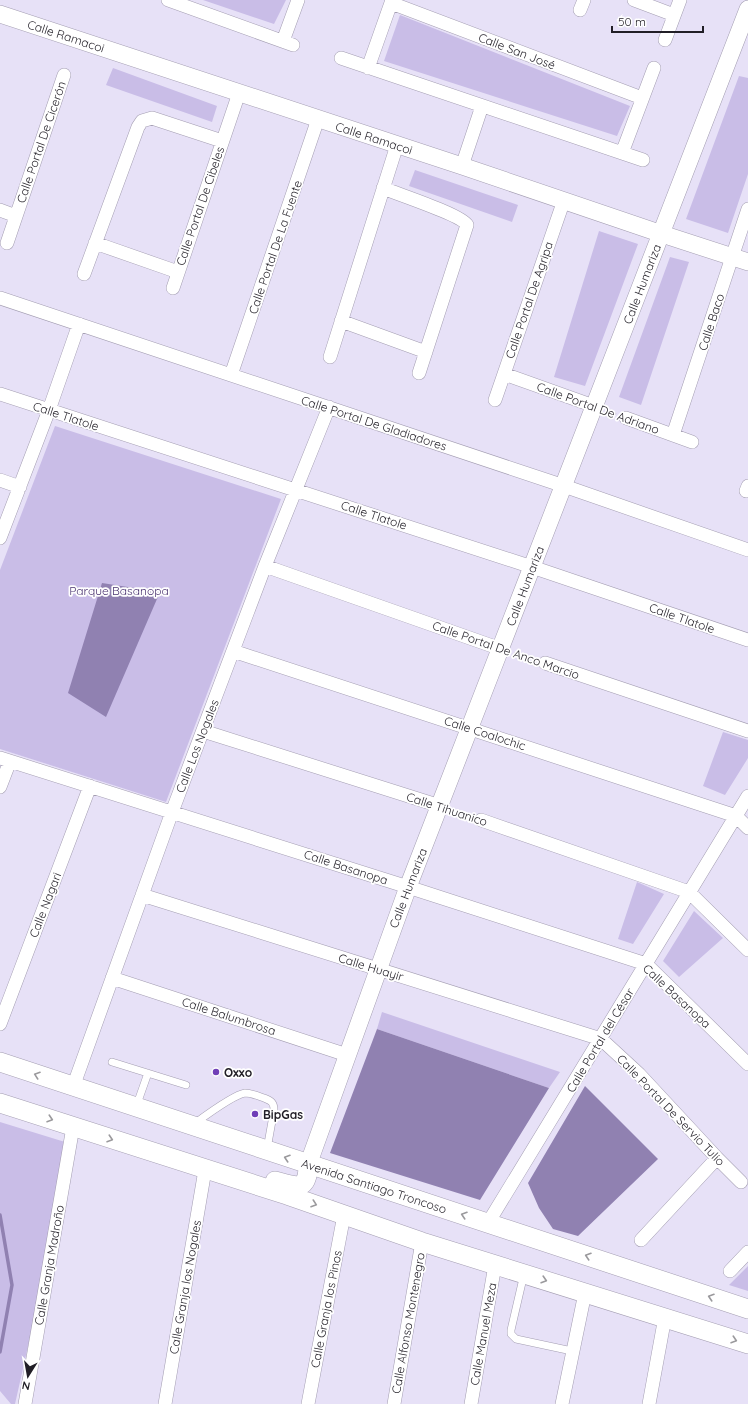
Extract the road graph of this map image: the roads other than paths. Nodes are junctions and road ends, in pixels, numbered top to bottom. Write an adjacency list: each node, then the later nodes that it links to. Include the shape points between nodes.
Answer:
1 (168, 0): 2 (street, via 288,43)
2 (298, 0)
3 (634, 0): 8 (street)
4 (680, 0): 8 (street)
5 (391, 2): 11 (street, Calle San José); 15 (street, Calle San José)
6 (748, 9): 28 (street, Calle Humariza)
7 (0, 14): 14 (street, Calle Ramacoi)
8 (674, 15): 9 (street)
9 (666, 40)
10 (340, 58): 11 (street)
11 (368, 68): 16 (street)
12 (654, 68): 15 (street)
13 (64, 75): 27 (street, Calle Portal De Cicerón)
14 (239, 93): 17 (street, Calle Ramacoi); 18 (street, Calle Portal De Cibeles)
15 (642, 98): 20 (street)
16 (482, 106): 20 (street); 22 (street)
17 (318, 119): 19 (street, Calle Ramacoi); 42 (street, Calle Portal De La Fuente)
18 (222, 141): 29 (street, Calle Portal De Cibeles, via 152,118 142,121); 32 (street, Calle Portal De Cibeles)
19 (397, 145): 22 (street, Calle Ramacoi); 23 (street)
20 (622, 153): 21 (street)
21 (643, 160)
22 (462, 166): 24 (street, Calle Ramacoi)
23 (383, 188): 36 (street); 38 (street, via 454,216 467,224)
24 (564, 200): 28 (street, Calle Ramacoi); 41 (street, Calle Portal De Agripa)
25 (748, 209): 31 (street, Calle Baco)
26 (0, 210): 27 (street, Calle Portal De Cicerón)
27 (16, 216): 30 (street)
28 (662, 234): 31 (street, Calle Ramacoi); 45 (street, Calle Humariza)
29 (95, 242): 32 (street, Calle Portal De Cibeles); 33 (street, Calle Portal De Cibeles)
30 (7, 243)
31 (740, 259): 49 (street, Calle Baco)
32 (178, 272): 34 (street, Calle Portal De Cibeles)
33 (84, 274)
34 (173, 288)
35 (0, 298): 37 (street, Calle Portal De Gladiadores)
36 (341, 321): 38 (street); 39 (street)
37 (79, 324): 42 (street, Calle Portal De Gladiadores); 47 (street)
38 (426, 352): 40 (street)
39 (330, 357)
40 (419, 373)
41 (504, 374): 44 (street, Calle Portal De Agripa); 45 (street, Calle Portal De Adriano)
42 (231, 375): 46 (street, Calle Portal De Gladiadores)
43 (0, 394): 47 (street, Calle Tlatole)
44 (495, 400)
45 (594, 406): 52 (street, Calle Humariza)
46 (329, 407): 52 (street, Calle Portal De Gladiadores); 54 (street, Calle Los Nogales)
47 (49, 410): 53 (street); 54 (street, Calle Tlatole)
48 (626, 418): 49 (street, Calle Portal De Adriano)
49 (673, 435): 50 (street, Calle Portal De Adriano)
50 (692, 442)
51 (0, 480): 53 (street)
52 (564, 486): 56 (street, Calle Portal De Gladiadores); 58 (street, Calle Humariza)
53 (20, 487): 55 (street)
54 (297, 490): 57 (street, Calle Los Nogales); 58 (street, Calle Tlatole)
55 (0, 538)
56 (748, 550)
57 (265, 566): 60 (street, Calle Portal De Anco Marcio); 61 (street, Calle Los Nogales)
58 (532, 567): 59 (street, Calle Tlatole); 60 (street, Calle Humariza)
59 (748, 640)
60 (501, 649): 63 (street, Calle Humariza)
61 (233, 651): 63 (street, Calle Coalochic); 64 (street, Calle Los Nogales)
62 (545, 663): 65 (street, Calle Portal De Anco Marcio)
63 (470, 728): 70 (street, Calle Humariza); 72 (street, Calle Coalochic)
64 (203, 731): 70 (street, Calle Tihuanico); 71 (street, Calle Los Nogales)
65 (748, 731)
66 (5, 759): 67 (street, Calle Basanopa); 68 (street)
67 (90, 786): 71 (street, Calle Basanopa); 82 (street, Calle Nagari)
68 (0, 787)
69 (748, 796): 72 (street, Calle Portal del César)
70 (440, 806): 75 (street, Calle Humariza)
71 (172, 812): 75 (street, Calle Basanopa); 77 (street, Calle Los Nogales)
72 (736, 816): 74 (street); 76 (street, Calle Portal del César)
73 (481, 820): 76 (street, Calle Tihuanico)
74 (748, 828)
75 (408, 886): 79 (street, Calle Basanopa); 80 (street, Calle Humariza)
76 (689, 892): 78 (street); 79 (street, Calle Portal del César)
77 (142, 895): 80 (street, Calle Huayir); 81 (street, Calle Los Nogales)
78 (748, 950)
79 (646, 964): 83 (street, Calle Portal del César); 87 (street, Calle Basanopa)
80 (378, 970): 83 (street, Calle Huayir); 84 (street, Calle Humariza)
81 (112, 978): 84 (street, Calle Balumbrosa); 90 (street, Calle Los Nogales)
82 (0, 1024)
83 (601, 1039): 96 (street, Calle Portal De Servio Tulio, via 639,1074); 102 (street, Calle Portal del César)
84 (347, 1055): 98 (street, Calle Humariza)
85 (0, 1062): 90 (main road, Avenida Santiago Troncoso, one-way to 85)
86 (112, 1062): 88 (lane)
87 (748, 1064)
88 (148, 1073): 89 (lane); 92 (lane)
89 (186, 1085)
90 (73, 1087): 92 (main road, Avenida Santiago Troncoso)
91 (0, 1103): 94 (main road, one-way to 94)
92 (136, 1108): 93 (main road, Avenida Santiago Troncoso)
93 (190, 1126): 95 (main road, Avenida Santiago Troncoso); 95 (lane, via 237,1096 252,1094 274,1104)
94 (73, 1127): 97 (main road, one-way to 97); 114 (street, Calle Granja Madroño)
95 (267, 1151): 98 (main road, Avenida Santiago Troncoso, one-way to 95)
96 (717, 1158): 100 (street, Calle Portal De Servio Tulio); 103 (street)
97 (179, 1161): 98 (main road, via 194,1160 296,1186 307,1179); 99 (main road)
98 (308, 1165): 102 (main road, Avenida Santiago Troncoso, one-way to 98)
99 (205, 1170): 101 (main road, one-way to 101); 115 (street, Calle Granja los Nogales)
100 (741, 1182)
101 (344, 1215): 104 (main road); 116 (street, Calle Granja los Pinos)
102 (488, 1223): 110 (main road, Avenida Santiago Troncoso, one-way to 102)
103 (641, 1240)
104 (422, 1242): 106 (main road); 117 (street, Calle Alfonso Montenegro)
105 (748, 1252): 107 (street)
106 (495, 1264): 108 (main road); 118 (street, Calle Manuel Meza)
107 (730, 1271)
108 (524, 1274): 109 (main road, one-way to 109); 113 (lane, via 510,1330 513,1337)
109 (585, 1292): 111 (main road); 113 (street)
110 (748, 1310)
111 (665, 1317): 112 (main road, one-way to 112); 120 (street)
112 (748, 1344)
113 (572, 1351): 119 (street)
114 (25, 1404)
115 (165, 1404)
116 (308, 1404)
117 (394, 1404)
118 (471, 1404)
119 (562, 1404)
120 (649, 1404)

